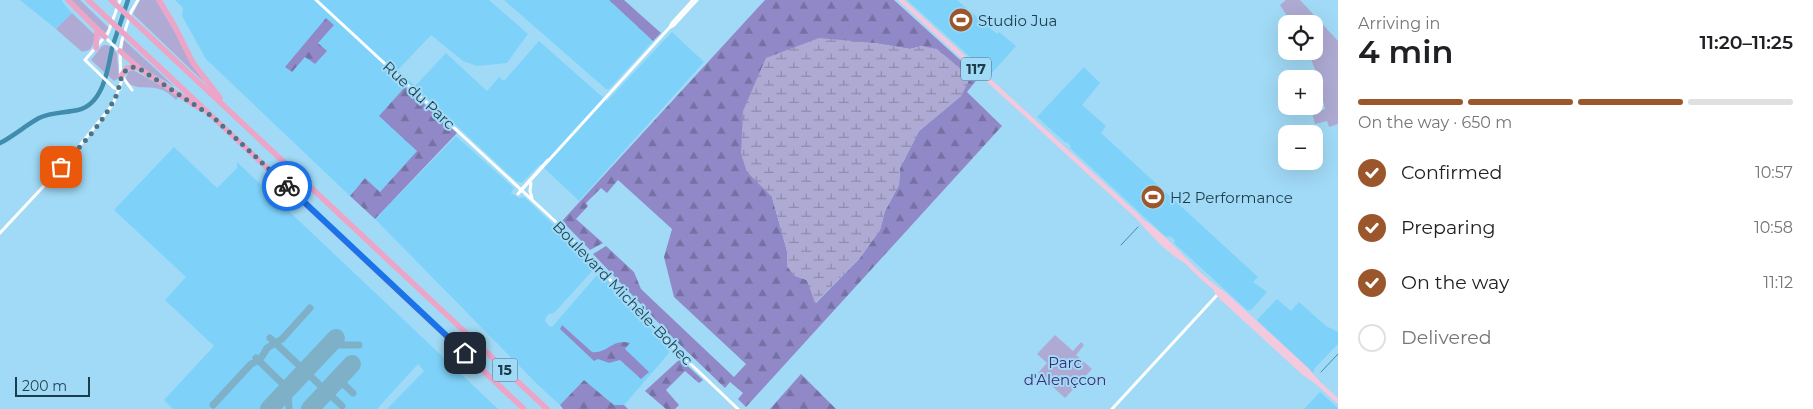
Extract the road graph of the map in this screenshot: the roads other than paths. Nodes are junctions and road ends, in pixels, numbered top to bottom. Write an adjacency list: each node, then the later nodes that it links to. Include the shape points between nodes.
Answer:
1 (68, 0): 12 (highway)
2 (88, 0): 21 (highway, 15)
3 (120, 0): 13 (street)
4 (138, 0): 15 (street, via 128,19)
5 (159, 0): 20 (highway, via 193,63)
6 (316, 0): 24 (street, Rue du Parc)
7 (693, 0): 11 (street)
8 (697, 0): 11 (street)
9 (901, 0): 27 (main road, 117)
10 (112, 1): 20 (highway, 15)
11 (670, 27): 22 (street)
12 (97, 30): 13 (highway); 14 (highway)
13 (105, 38): 14 (street); 15 (street)
14 (96, 48): 18 (street, via 85,60)
15 (120, 51): 16 (highway); 17 (street)
16 (137, 67): 17 (highway, via 128,68); 21 (highway)
17 (121, 76): 18 (street); 19 (street)
18 (120, 89): 26 (street, via 110,108 82,143)
19 (132, 90)
20 (232, 113): 30 (highway, 15)
21 (213, 117): 29 (highway, 15)
22 (554, 155): 23 (street); 24 (street)
23 (532, 181): 24 (street); 25 (street, via 530,192)
24 (522, 190): 25 (street, Boulevard Michèle-Bohec)
25 (534, 201): 31 (street, Boulevard Michèle-Bohec, via 676,350)
26 (0, 233)
27 (1220, 294): 28 (main road, 117); 32 (street)
28 (1338, 401)
29 (524, 409)
30 (547, 409)
31 (739, 409)
32 (1112, 409)

